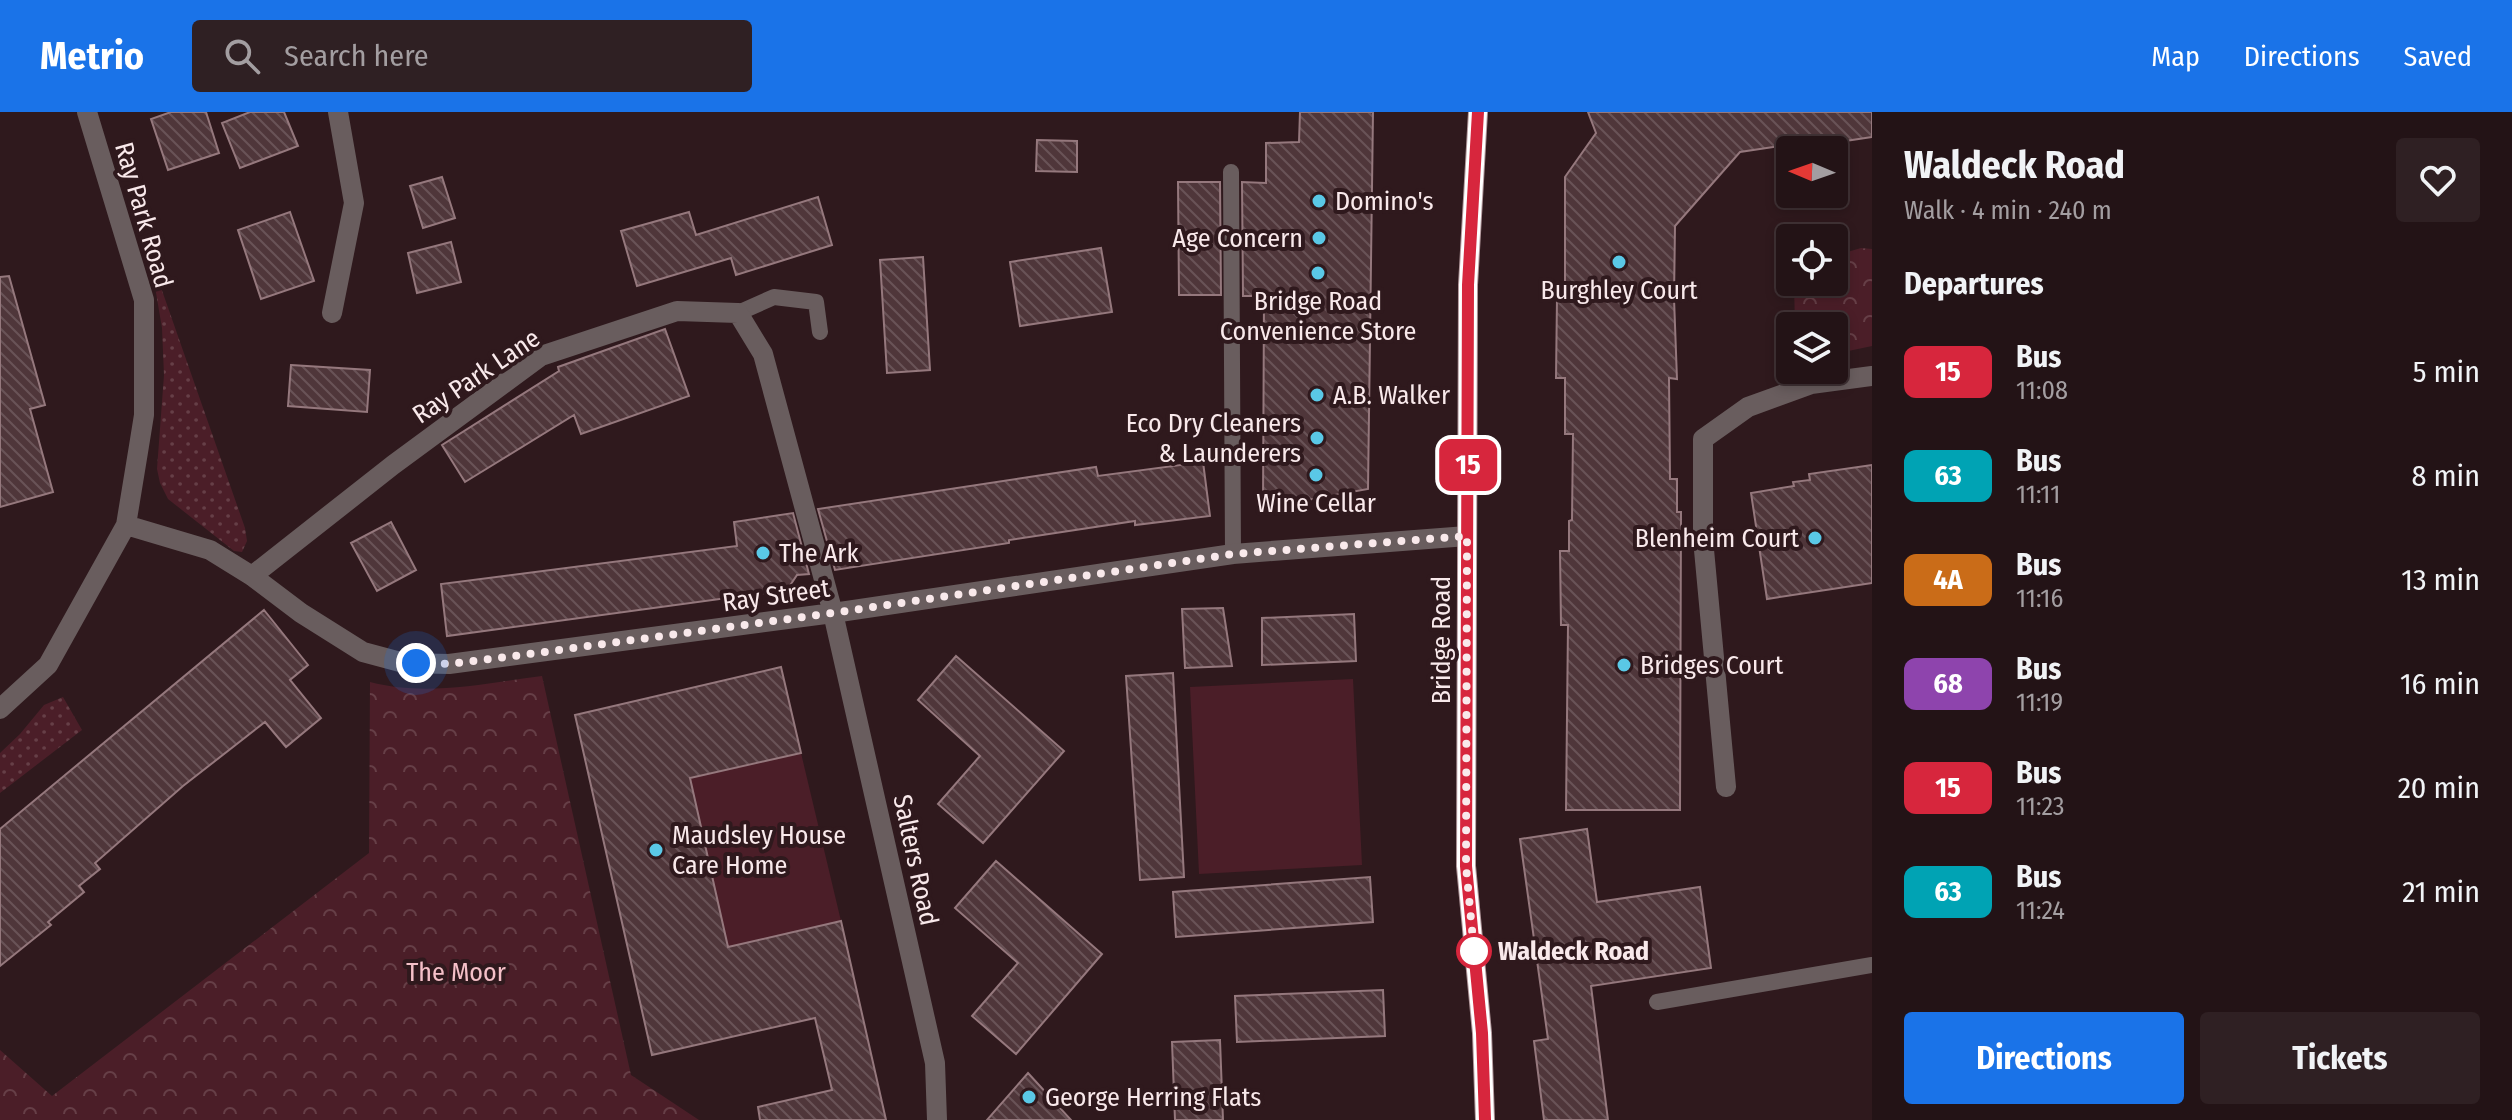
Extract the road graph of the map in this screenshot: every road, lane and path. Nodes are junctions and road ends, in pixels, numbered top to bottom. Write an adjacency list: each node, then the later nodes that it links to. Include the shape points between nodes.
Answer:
1 (87, 112): 9 (street, Ray Park Road, via 144,300 144,415)
2 (338, 112): 5 (street, via 354,203)
3 (1478, 112): 10 (main road, Bridge Road, via 1468,285)
4 (1231, 172): 11 (lane)
5 (332, 313)
6 (738, 313): 7 (lane, via 774,297 816,302); 12 (street, Ray Park Lane, via 677,311 541,356); 13 (street, via 763,354)
7 (820, 332)
8 (1872, 376): 15 (street, via 1811,384 1748,407 1703,439 1703,539)
9 (126, 525): 12 (street, Ray Street, via 210,550); 14 (street, Ray Park Road, via 48,665)
10 (1467, 536): 11 (street, Ray Street); 19 (main road, Bridge Road, via 1466,866)
11 (1233, 554): 13 (street, Ray Street)
12 (252, 576): 13 (street, Ray Street, via 352,646 404,663 463,663)
13 (833, 613): 18 (street, Salters Road, via 935,1063)
14 (0, 709)
15 (1726, 787)
16 (1872, 965): 17 (lane)
17 (1657, 1002)
18 (937, 1120)
19 (1485, 1120)

